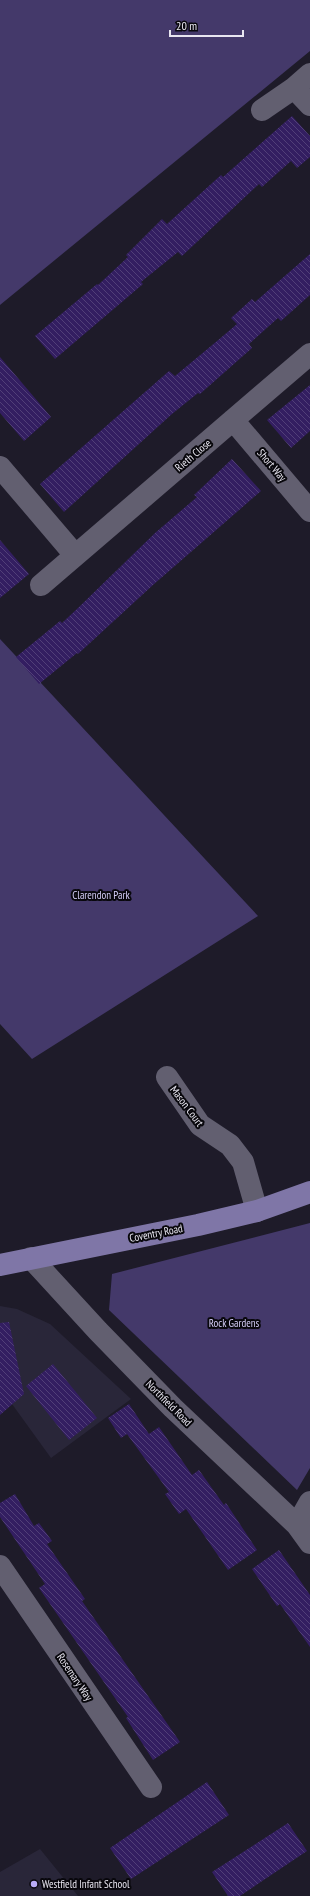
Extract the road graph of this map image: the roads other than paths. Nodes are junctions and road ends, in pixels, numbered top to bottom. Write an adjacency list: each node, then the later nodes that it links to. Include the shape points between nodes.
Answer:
1 (310, 74): 2 (street)
2 (294, 88): 3 (street); 4 (street)
3 (310, 105)
4 (262, 110)
5 (310, 354): 6 (street, Rieth Close)
6 (233, 420): 8 (street, Short Way); 9 (street, Rieth Close)
7 (0, 467): 9 (street)
8 (310, 511)
9 (75, 555): 10 (street, Rieth Close)
10 (41, 584)
11 (166, 1078): 13 (street, Mason Court, via 200,1125 230,1145 243,1162)
12 (310, 1192): 13 (main road, Coventry Road)
13 (257, 1211): 14 (main road, Coventry Road)
14 (31, 1258): 15 (main road, Coventry Road); 17 (street, Northfield Road, via 98,1332 173,1408)
15 (0, 1265)
16 (310, 1502): 17 (street)
17 (297, 1525): 18 (street, Northfield Road)
18 (310, 1543)
19 (0, 1566): 20 (street, Rosemary Way)
20 (151, 1787)

